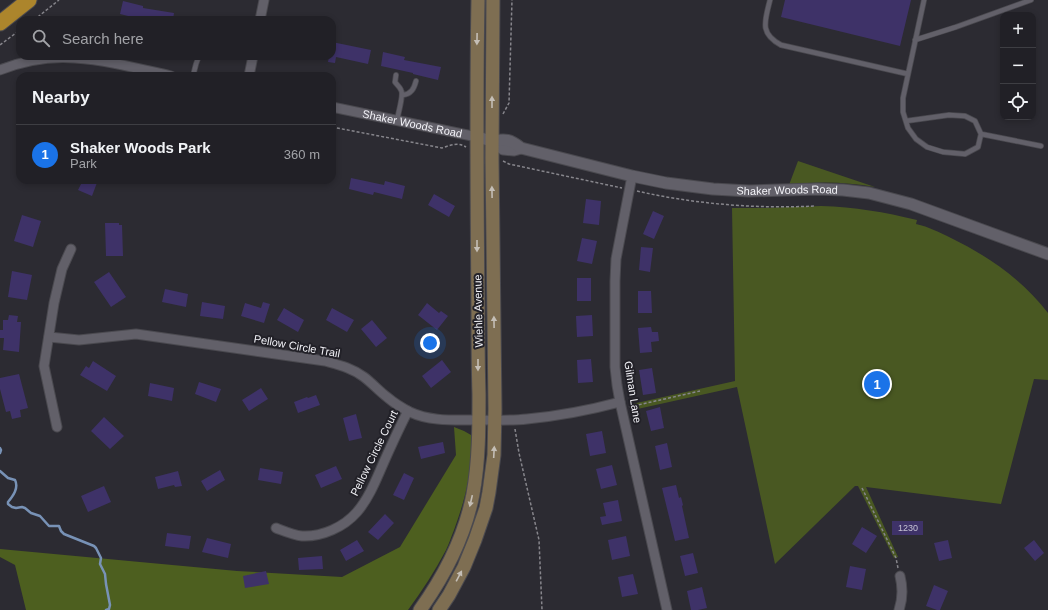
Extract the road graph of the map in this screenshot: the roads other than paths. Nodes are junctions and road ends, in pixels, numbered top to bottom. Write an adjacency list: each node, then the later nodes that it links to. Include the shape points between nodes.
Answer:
1 (29, 0): 9 (highway)
2 (264, 0): 8 (street)
3 (478, 0): 27 (main road, Wiehle Avenue, one-way to 27)
4 (493, 0): 28 (main road, Wiehle Avenue, one-way to 4)
5 (770, 0): 19 (lane, via 765,25 773,41)
6 (924, 0): 10 (lane)
7 (1031, 0): 10 (lane)
8 (261, 16)
9 (0, 23)
10 (915, 40): 19 (lane)
11 (42, 60): 15 (street)
12 (94, 60): 16 (street)
13 (198, 60): 17 (lane)
14 (252, 60): 18 (street)
15 (0, 70)
16 (153, 72)
17 (194, 72)
18 (250, 72)
19 (908, 74): 25 (lane, via 903,98)
20 (396, 75): 22 (lane, via 395,82)
21 (416, 81): 22 (lane, via 410,93)
22 (403, 95): 24 (lane)
23 (336, 108): 24 (street, Shaker Woods Road)
24 (397, 120): 27 (street, Shaker Woods Road)
25 (906, 121): 26 (lane, via 949,114 965,116 975,121); 26 (lane, via 916,139 927,147 943,152 965,154 978,147)
26 (981, 134): 29 (lane)
27 (477, 137): 28 (street, Shaker Woods Road); 36 (main road, Wiehle Avenue, one-way to 36)
28 (497, 145): 30 (street, Shaker Woods Road, via 503,140 513,142 521,148); 37 (main road, Wiehle Avenue, one-way to 28)
29 (1041, 146)
30 (632, 176): 32 (street, Shaker Woods Road, via 749,192 818,189 868,193 911,204); 34 (street, Gilman Lane, via 616,259 615,367)
31 (71, 249): 33 (street, via 62,268)
32 (1048, 254)
33 (49, 337): 35 (street, Pellow Circle Trail, via 79,340 136,334 325,361 351,369 363,376 387,398); 38 (street, via 44,366)
34 (621, 405): 37 (street, Pellow Circle Trail, via 552,416); 43 (street, Gilman Lane)
35 (408, 411): 36 (street, Pellow Circle Trail, via 430,419); 39 (street, Pellow Circle Court, via 372,488 357,512 348,520 332,530 313,535 302,536)
36 (479, 420): 37 (street, Pellow Circle Trail); 41 (main road, Wiehle Avenue, one-way to 41, via 476,478 466,521 453,556 434,591)
37 (495, 421): 42 (main road, Wiehle Avenue, one-way to 37, via 464,567 486,508 492,474)
38 (57, 427)
39 (276, 528)
40 (900, 576): 44 (street, via 903,596)
41 (420, 610)
42 (439, 610)
43 (667, 610)
44 (899, 610)

